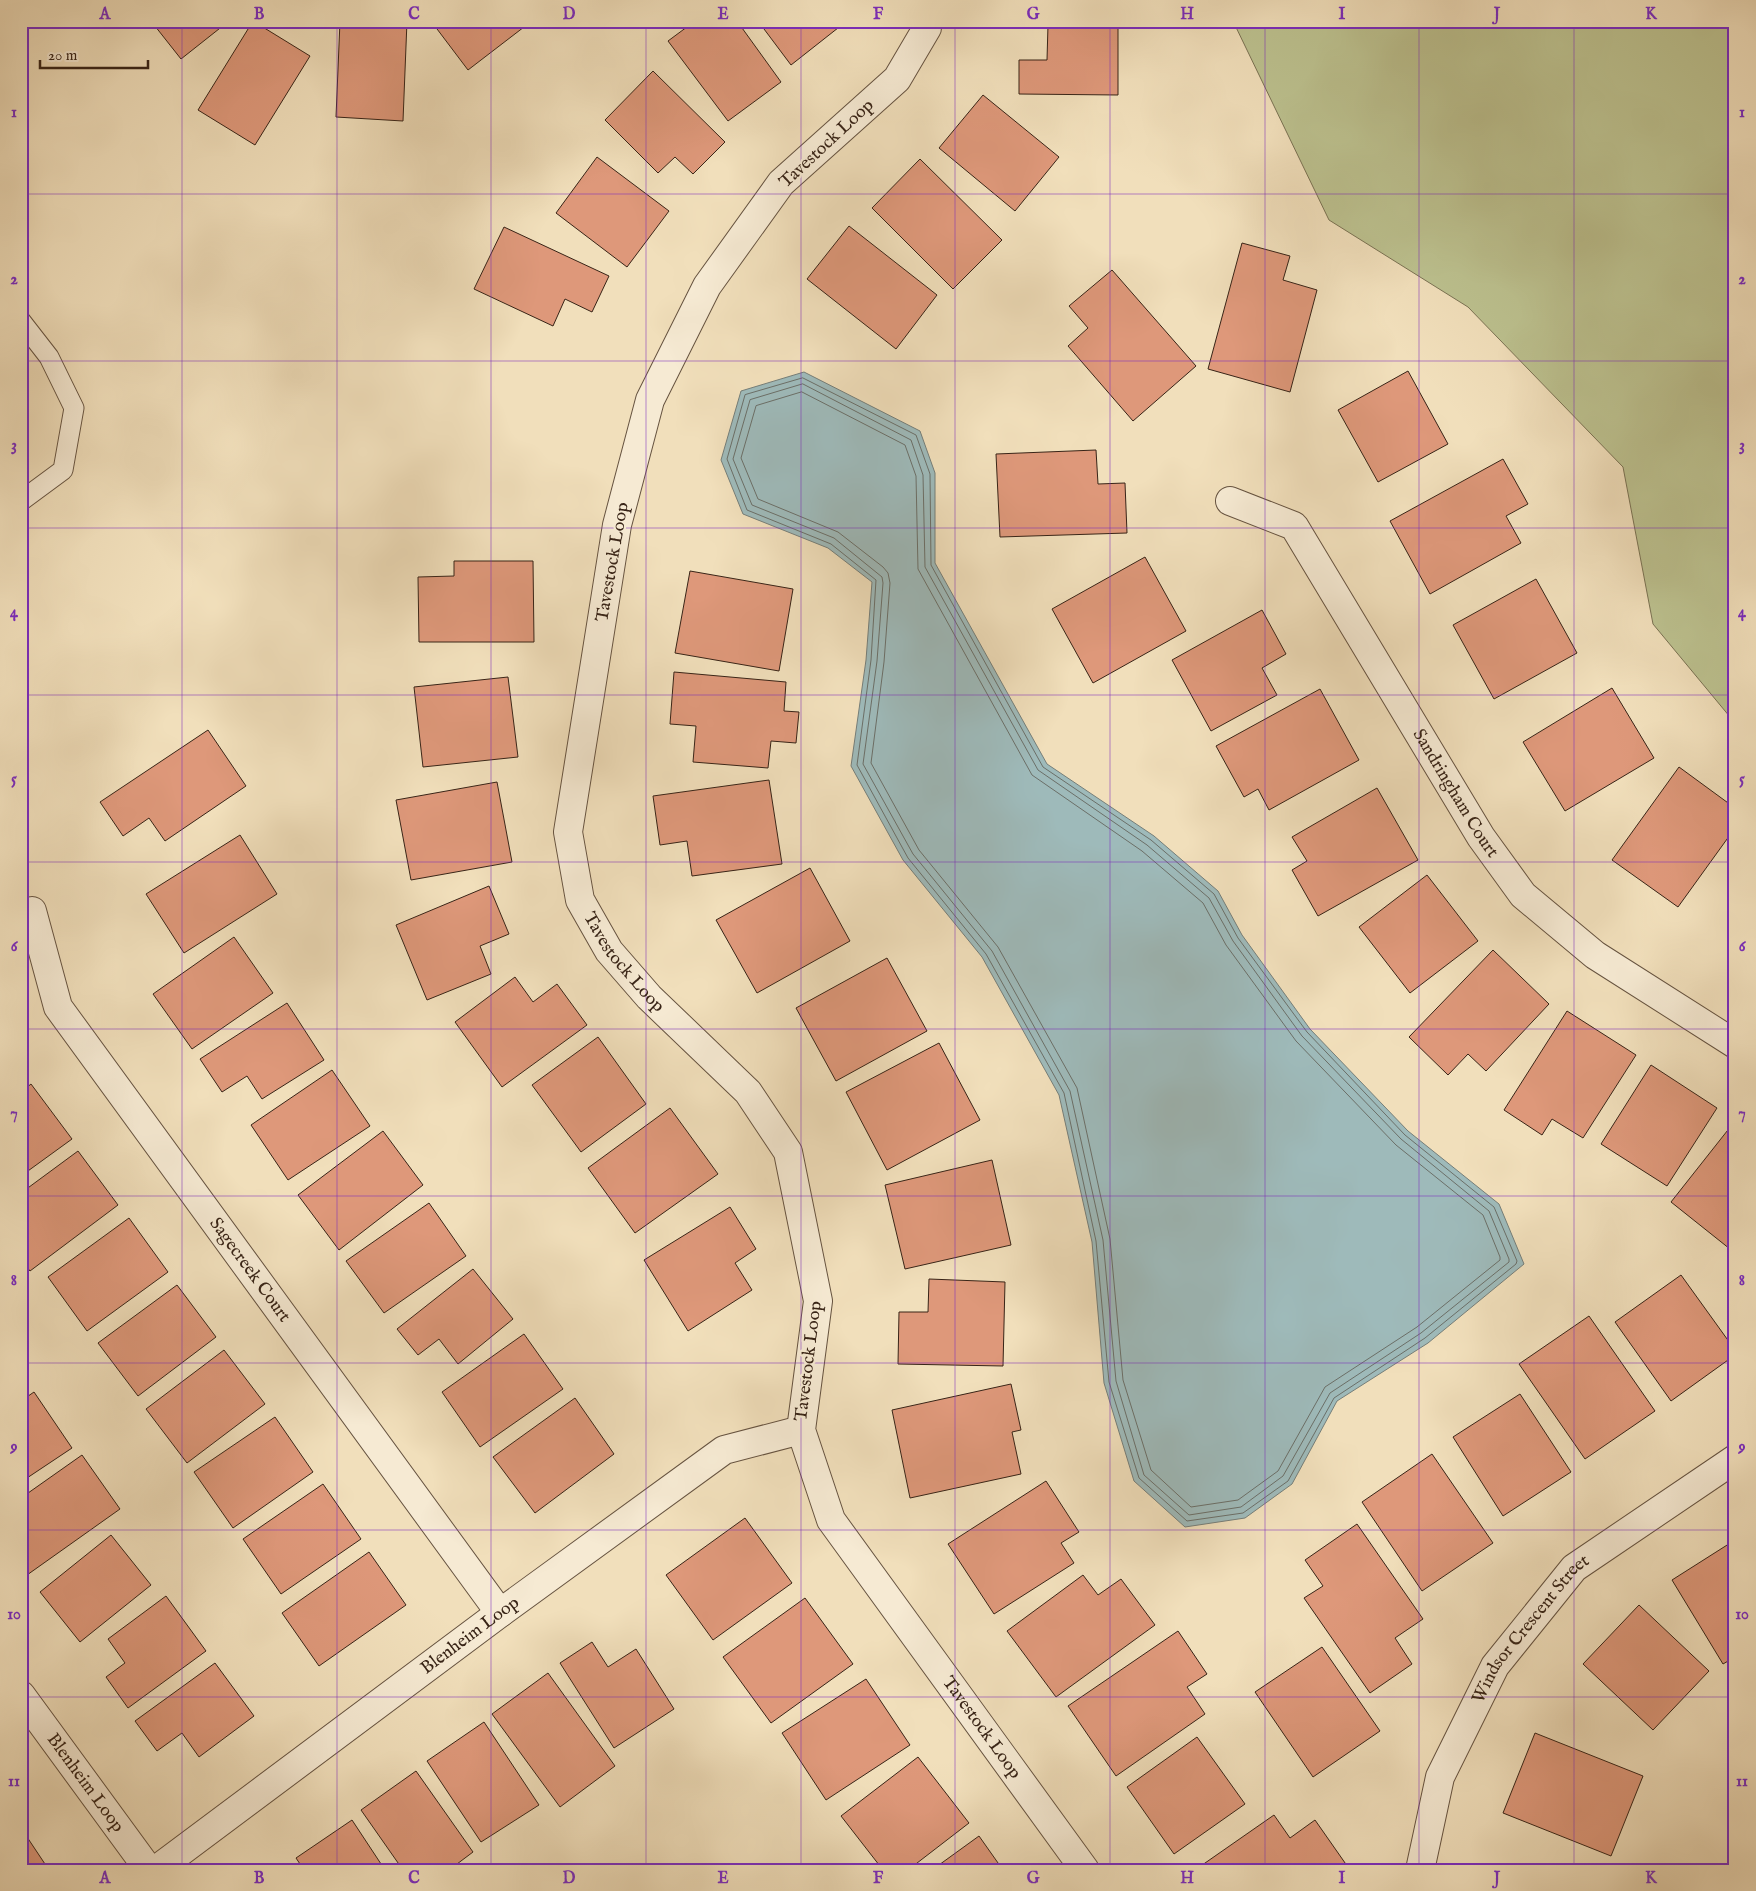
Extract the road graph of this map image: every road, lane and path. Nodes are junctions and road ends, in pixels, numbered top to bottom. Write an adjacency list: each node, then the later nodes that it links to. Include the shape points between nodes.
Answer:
1 (926, 21): 7 (street, Tavestock Loop, via 927,28 897,79 781,183 707,286 650,400 617,524 568,832 580,900 609,952 649,997 748,1092 788,1152 818,1301)
2 (21, 321): 3 (lane, via 49,357 74,408 63,470)
3 (21, 501)
4 (1230, 501): 6 (street, Sandringham Court, via 1294,526 1480,837 1522,895 1594,955)
5 (32, 911): 9 (street, Sagecreek Court, via 58,1007)
6 (1735, 1044)
7 (801, 1430): 9 (street, Blenheim Loop, via 724,1450); 13 (street, Tavestock Loop, via 831,1520)
8 (1735, 1460): 14 (street, Windsor Crescent Street, via 1574,1568 1495,1666 1440,1777)
9 (500, 1613): 12 (street, Blenheim Loop)
10 (21, 1695): 11 (street, Blenheim Loop)
11 (149, 1870)
12 (156, 1870)
13 (1085, 1870)
14 (1420, 1870)

